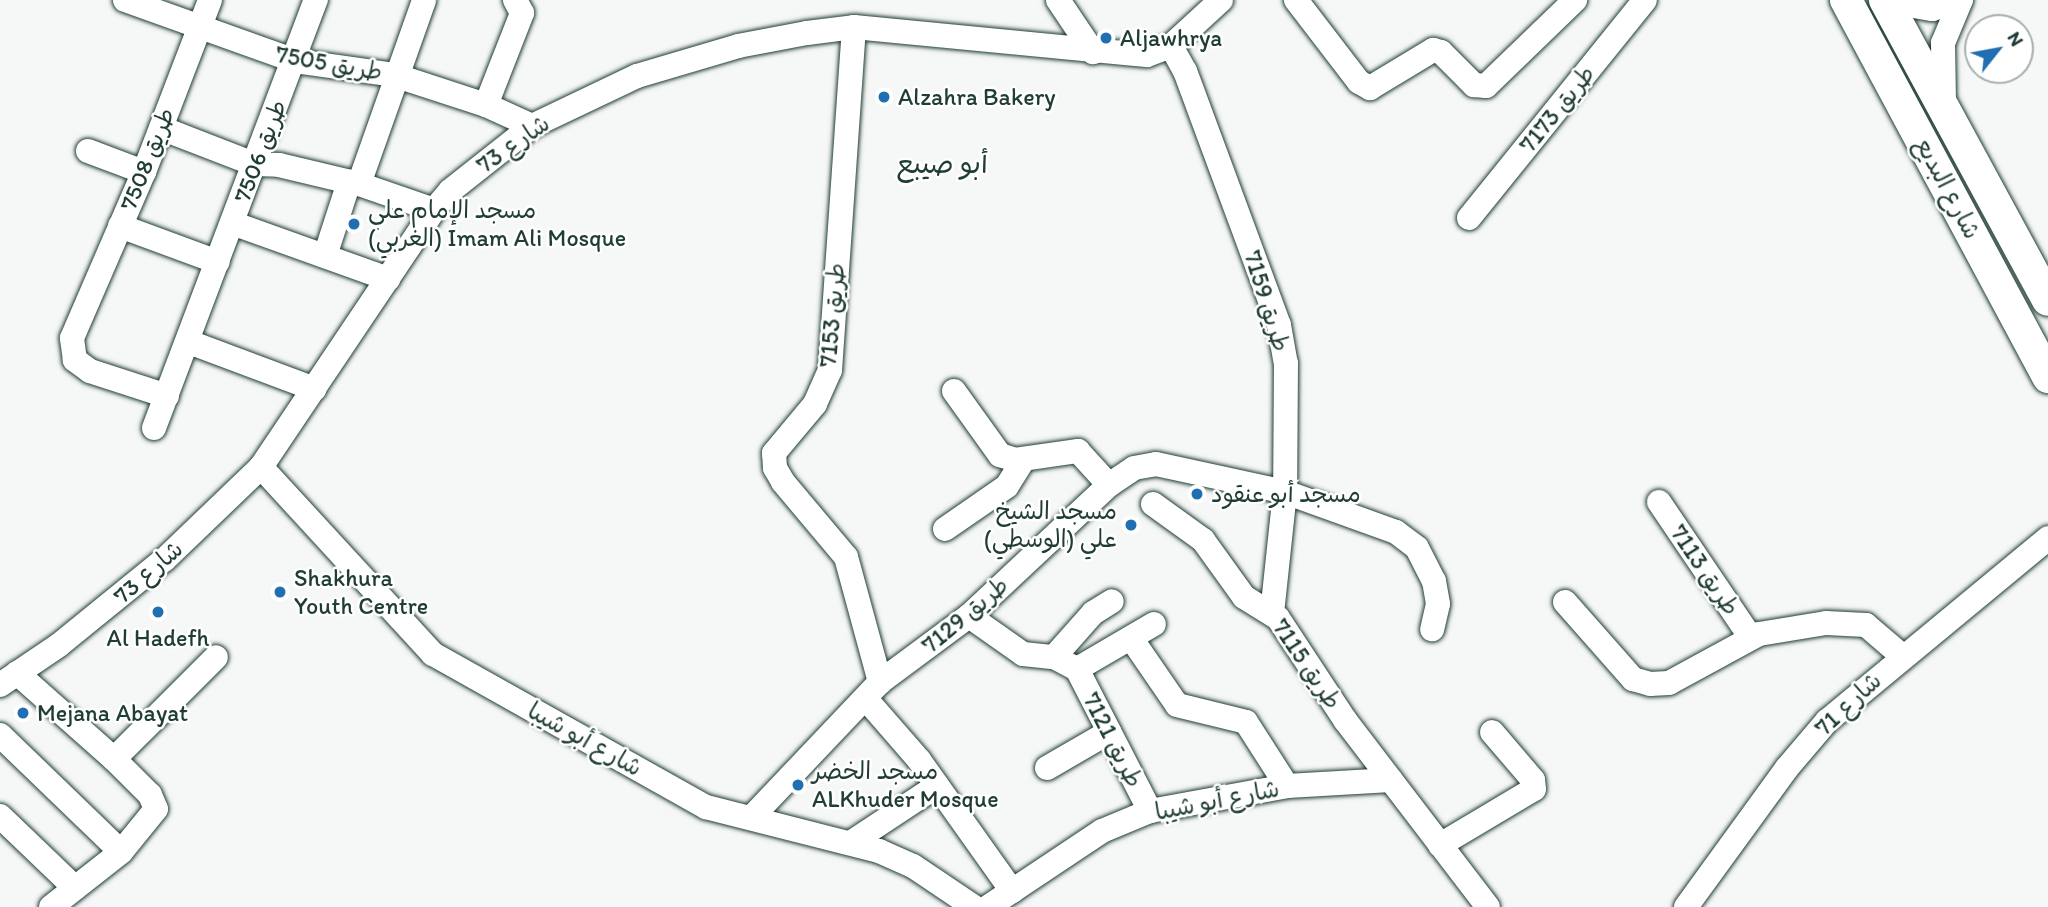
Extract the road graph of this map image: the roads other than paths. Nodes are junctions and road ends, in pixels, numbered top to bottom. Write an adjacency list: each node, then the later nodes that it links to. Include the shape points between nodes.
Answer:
1 (125, 0): 15 (street, طريق 7505)
2 (210, 0): 15 (street, طريق 7508)
3 (316, 0): 18 (street, طريق 7506)
4 (424, 0): 19 (street)
5 (1058, 0): 17 (street)
6 (1221, 0): 16 (street, شارع 73)
7 (1296, 0): 8 (street, via 1359,82 1370,88 1433,50 1441,52 1474,85 1486,86)
8 (1575, 0)
9 (1645, 0): 29 (street, طريق 7173)
10 (1846, 0): 37 (main road, شارع البديع)
11 (1885, 0): 12 (street, via 1916,9); 21 (main road, شارع البديع)
12 (1961, 0): 21 (street, via 1943,43 1940,66)
13 (519, 6): 20 (street)
14 (854, 27): 17 (street, شارع 73); 22 (street, شارع 73, via 738,46 637,76); 63 (street, طريق 7153, via 830,370 815,404 774,453 783,482 846,556)
15 (198, 29): 18 (street, طريق 7505); 23 (street, طريق 7508)
16 (1171, 46): 17 (street, شارع 73, via 1147,55); 45 (street, طريق 7159, via 1185,71 1279,325 1286,363)
17 (1093, 52)
18 (295, 61): 19 (street, طريق 7505); 25 (street, طريق 7506)
19 (394, 75): 20 (street, طريق 7505); 27 (street)
20 (486, 105): 22 (street, طريق 7505)
21 (1946, 112): 35 (main road, شارع البديع)
22 (532, 126): 28 (street, شارع 73, via 450,191)
23 (161, 128): 25 (street); 26 (street, طريق 7508)
24 (88, 151): 26 (street)
25 (254, 164): 27 (street, via 279,165); 30 (street, طريق 7506)
26 (144, 172): 31 (street, طريق 7508)
27 (354, 183): 28 (street); 32 (street)
28 (434, 210): 34 (street, شارع 73)
29 (1469, 218)
30 (232, 223): 32 (street); 33 (street, طريق 7506)
31 (120, 226): 33 (street); 40 (street, طريق 7508, via 80,317 72,349 82,366)
32 (325, 256): 34 (street)
33 (218, 262): 36 (street, طريق 7506)
34 (388, 279): 38 (street, شارع 73)
35 (2048, 300)
36 (189, 342): 38 (street); 40 (street, طريق 7506)
37 (2048, 377)
38 (315, 389): 43 (street, شارع 73)
39 (954, 391): 42 (street, via 1000,455)
40 (167, 396): 41 (street, طريق 7506)
41 (155, 428)
42 (1024, 459): 44 (street, via 1078,451); 48 (street, via 1007,486)
43 (261, 467): 62 (street, شارع 73, via 165,559 59,645); 74 (street, شارع أبو شيبا, via 433,654 706,807)
44 (1109, 485): 45 (street, طريق 7129, via 1134,468 1156,464); 53 (street, طريق 7129)
45 (1285, 492): 52 (street, طريق 7159); 55 (street, طريق 7129, via 1382,526 1417,548 1438,604)
46 (1659, 502): 57 (street, طريق 7113)
47 (1153, 504): 52 (street, طريق 7115, via 1203,540 1244,597)
48 (945, 529)
49 (2048, 538): 58 (street, شارع 71)
50 (1112, 601): 60 (street, via 1093,613)
51 (1565, 602): 57 (street, طريق 7113, via 1633,678 1650,684 1669,683)
52 (1272, 613): 69 (street, طريق 7115)
53 (969, 616): 60 (street, via 1023,654); 63 (street, طريق 7129)
54 (1154, 624): 56 (street)
55 (1433, 629)
56 (1131, 638): 61 (street); 71 (street, via 1177,705 1246,722)
57 (1751, 638): 58 (street, طريق 7113, via 1850,621 1866,625)
58 (1901, 655): 84 (street, شارع 71, via 1827,721)
59 (216, 657): 67 (street)
60 (1054, 657): 61 (street)
61 (1077, 670): 64 (street, طريق 7121)
62 (8, 679): 67 (street)
63 (873, 691): 70 (street); 74 (street, طريق 7129)
64 (1109, 732): 68 (street); 72 (street, طريق 7121)
65 (1492, 732): 76 (street, via 1533,780 1534,789)
66 (0, 734): 77 (street)
67 (114, 759): 77 (street, via 150,795 156,809)
68 (1047, 768)
69 (1391, 780): 71 (street, شارع أبو شيبا); 76 (street)
70 (937, 786): 75 (street); 79 (street)
71 (1287, 786): 72 (street, شارع أبو شيبا)
72 (1150, 811): 79 (street, شارع أبو شيبا, via 1102,831)
73 (0, 816): 78 (street)
74 (751, 818): 75 (street, شارع أبو شيبا)
75 (852, 842): 81 (street, شارع أبو شيبا, via 913,866)
76 (1440, 845): 83 (street)
77 (121, 852): 78 (street)
78 (75, 888): 80 (street)
79 (1012, 891): 82 (street, شارع أبو شيبا)
80 (51, 907)
81 (974, 907)
82 (988, 907)
83 (1488, 907)
84 (1686, 907)

